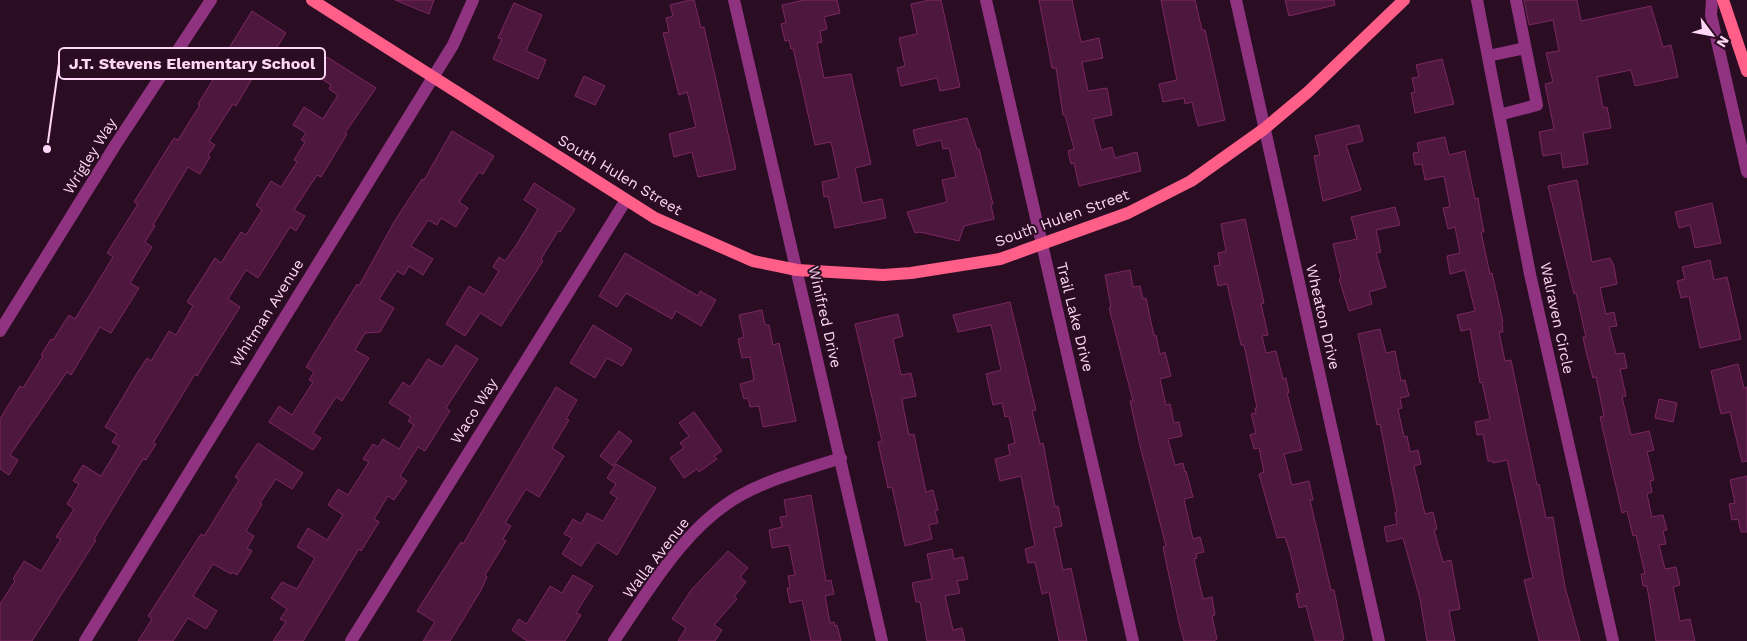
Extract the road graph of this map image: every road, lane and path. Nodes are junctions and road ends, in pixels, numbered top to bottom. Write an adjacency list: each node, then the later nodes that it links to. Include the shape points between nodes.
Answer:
1 (210, 0): 22 (street, Wrigley Way)
2 (312, 0): 15 (main road, South Hulen Street)
3 (473, 0): 15 (street, Whitman Avenue, via 453,45)
4 (734, 0): 21 (street, Winifred Drive)
5 (986, 0): 20 (street, Trail Lake Drive)
6 (1236, 0): 17 (street, Wheaton Drive)
7 (1404, 0): 17 (main road, South Hulen Street, via 1308,92)
8 (1477, 0): 13 (street, Walraven Circle)
9 (1516, 0): 12 (street)
10 (1712, 0): 18 (street, via 1711,14)
11 (1723, 0): 14 (main road)
12 (1525, 48): 13 (street); 16 (street, via 1537,106)
13 (1488, 56): 16 (street, Walraven Circle)
14 (1747, 70)
15 (432, 77): 19 (main road, South Hulen Street); 24 (street, Whitman Avenue)
16 (1499, 115): 30 (street, Walraven Circle, via 1530,274)
17 (1264, 129): 20 (main road, South Hulen Street, via 1192,181 1128,214); 29 (street, Wheaton Drive)
18 (1747, 172)
19 (626, 200): 21 (main road, South Hulen Street, via 655,218 753,261); 25 (street, Waco Way)
20 (1041, 246): 21 (main road, South Hulen Street, via 1000,259 911,273 874,275); 28 (street, Trail Lake Drive)
21 (797, 270): 23 (street, Winifred Drive)
22 (0, 330)
23 (841, 458): 26 (street, Walla Avenue, via 773,480 740,496 710,517 682,546); 27 (street, Winifred Drive)
24 (85, 641)
25 (351, 641)
26 (614, 641)
27 (882, 641)
28 (1133, 641)
29 (1379, 641)
30 (1613, 641)

